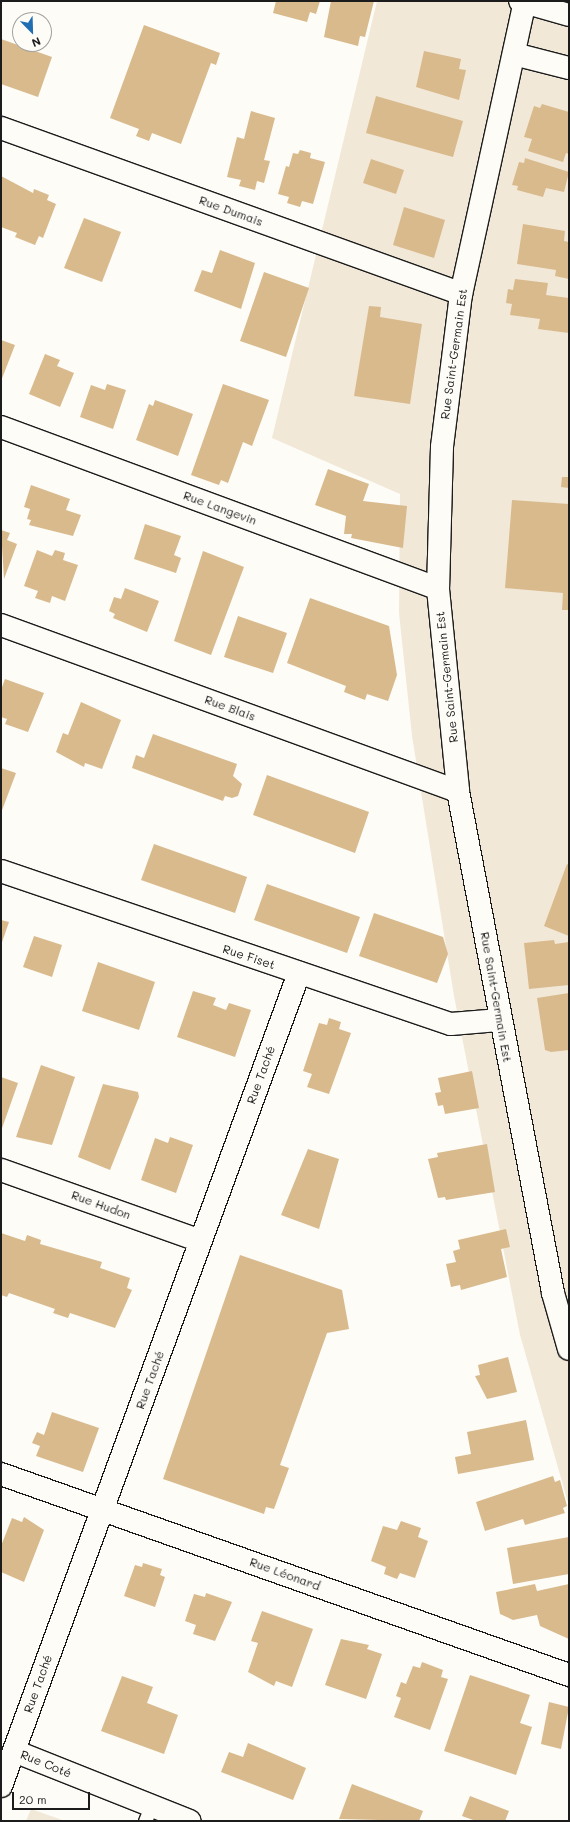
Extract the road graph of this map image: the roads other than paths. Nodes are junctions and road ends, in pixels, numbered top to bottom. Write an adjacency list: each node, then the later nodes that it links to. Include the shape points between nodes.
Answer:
1 (523, 2): 2 (street); 3 (street, Rue Saint-Germain Est)
2 (569, 15)
3 (514, 54): 4 (street); 6 (street, Rue Saint-Germain Est)
4 (569, 68)
5 (1, 128): 6 (street, Rue Dumais)
6 (461, 294): 8 (street, Rue Saint-Germain Est, via 442,447)
7 (1, 428): 8 (street, Rue Langevin)
8 (438, 589): 10 (street, Rue Saint-Germain Est)
9 (1, 625): 10 (street, Rue Blais)
10 (458, 790): 13 (street, Rue Saint-Germain Est)
11 (1, 871): 12 (street, Rue Fiset)
12 (299, 973): 13 (street, Rue Fiset, via 451,1024); 15 (street, Rue Taché)
13 (500, 1020): 16 (street, Rue Saint-Germain Est, via 553,1293)
14 (1, 1170): 15 (street, Rue Hudon)
15 (200, 1241): 18 (street, Rue Taché)
16 (569, 1349)
17 (1, 1474): 18 (street, Rue Léonard)
18 (102, 1509): 19 (street, Rue Léonard); 20 (street, Rue Taché)
19 (569, 1675)
20 (14, 1751): 21 (street, Rue Taché); 22 (street, Rue Coté)
21 (1, 1786)
22 (148, 1813): 23 (street, Rue Coté)
23 (190, 1821)

